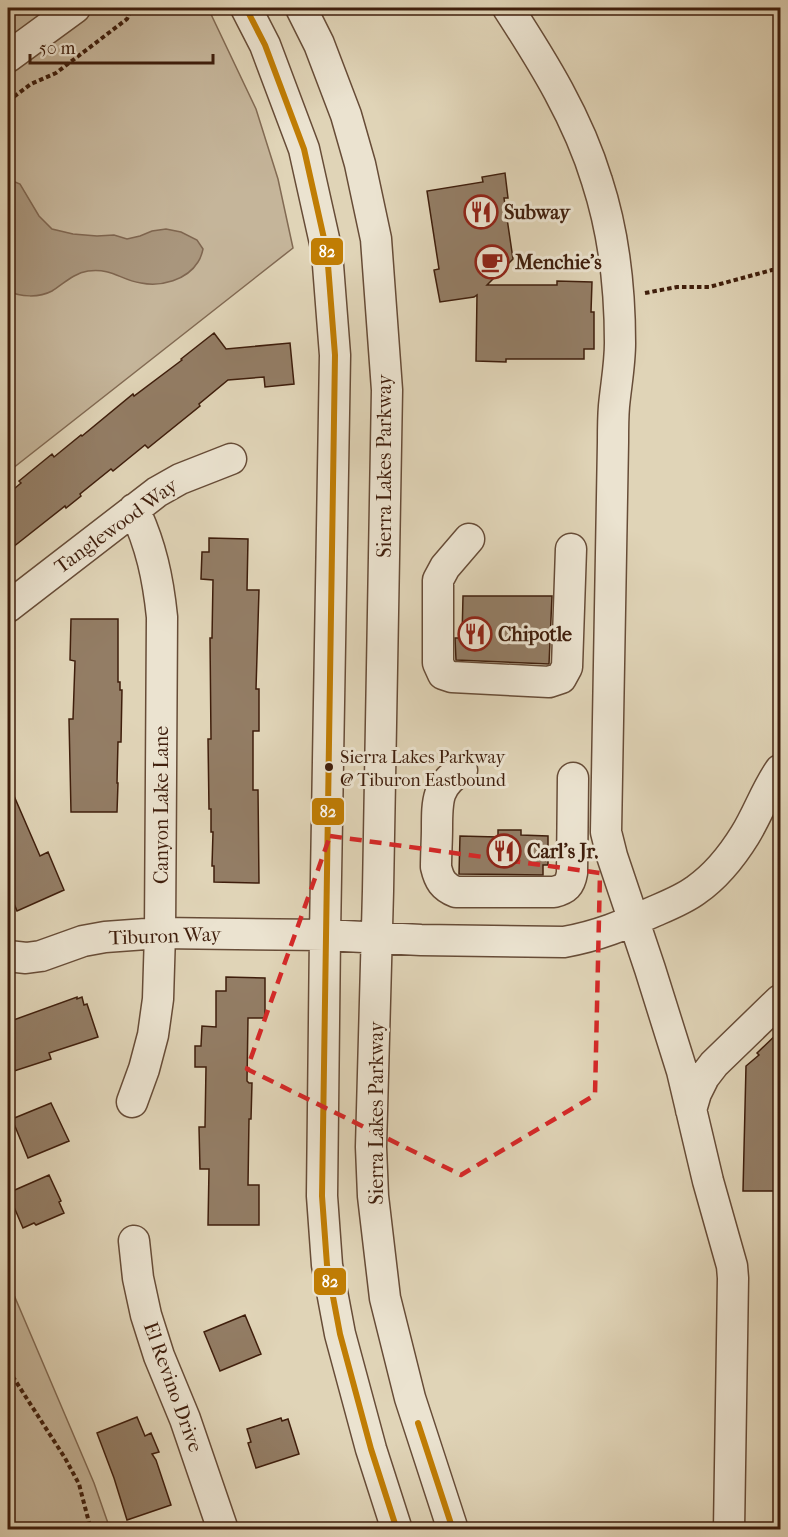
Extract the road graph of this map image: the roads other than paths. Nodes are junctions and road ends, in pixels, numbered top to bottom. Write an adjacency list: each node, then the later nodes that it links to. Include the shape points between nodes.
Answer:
1 (75, 8): 5 (street)
2 (246, 8): 16 (street, via 265,45 304,149 327,252 335,355)
3 (301, 8): 17 (street, Sierra Lakes Parkway, via 346,115 376,239 387,390)
4 (508, 8): 14 (street, via 550,75 580,136 597,179 613,250 620,345 614,406 606,832)
5 (8, 57)
6 (231, 459): 7 (street, Tanglewood Way, via 180,479)
7 (134, 509): 10 (street, Tanglewood Way); 15 (street, Canyon Lake Lane, via 155,568 162,617)
8 (469, 539): 9 (street, via 438,580 438,663 443,674 452,677 549,682 561,678 567,667)
9 (571, 549)
10 (8, 607)
11 (462, 770): 13 (street, via 445,783 437,804 436,867 441,883 456,892 554,892 567,886 572,873)
12 (780, 770): 14 (street, via 745,835 709,880 683,899)
13 (573, 778)
14 (633, 921): 17 (street, via 601,934 564,942); 21 (street, via 669,1028)
15 (160, 933): 16 (street, Tiburon Way); 18 (street, Tiburon Way, via 83,941 41,956); 20 (street, Canyon Lake Lane, via 153,1035)
16 (325, 935): 17 (street); 24 (street, via 322,1196 327,1265 340,1334)
17 (377, 938): 25 (street, Sierra Lakes Parkway, via 371,1147 386,1298 410,1398)
18 (8, 956)
19 (780, 1000): 21 (street, via 714,1064 704,1077)
20 (132, 1102)
21 (691, 1110): 26 (street, via 732,1266)
22 (134, 1241): 23 (street, El Revino Drive, via 146,1315)
23 (223, 1530)
24 (398, 1530)
25 (453, 1530)
26 (729, 1530)

